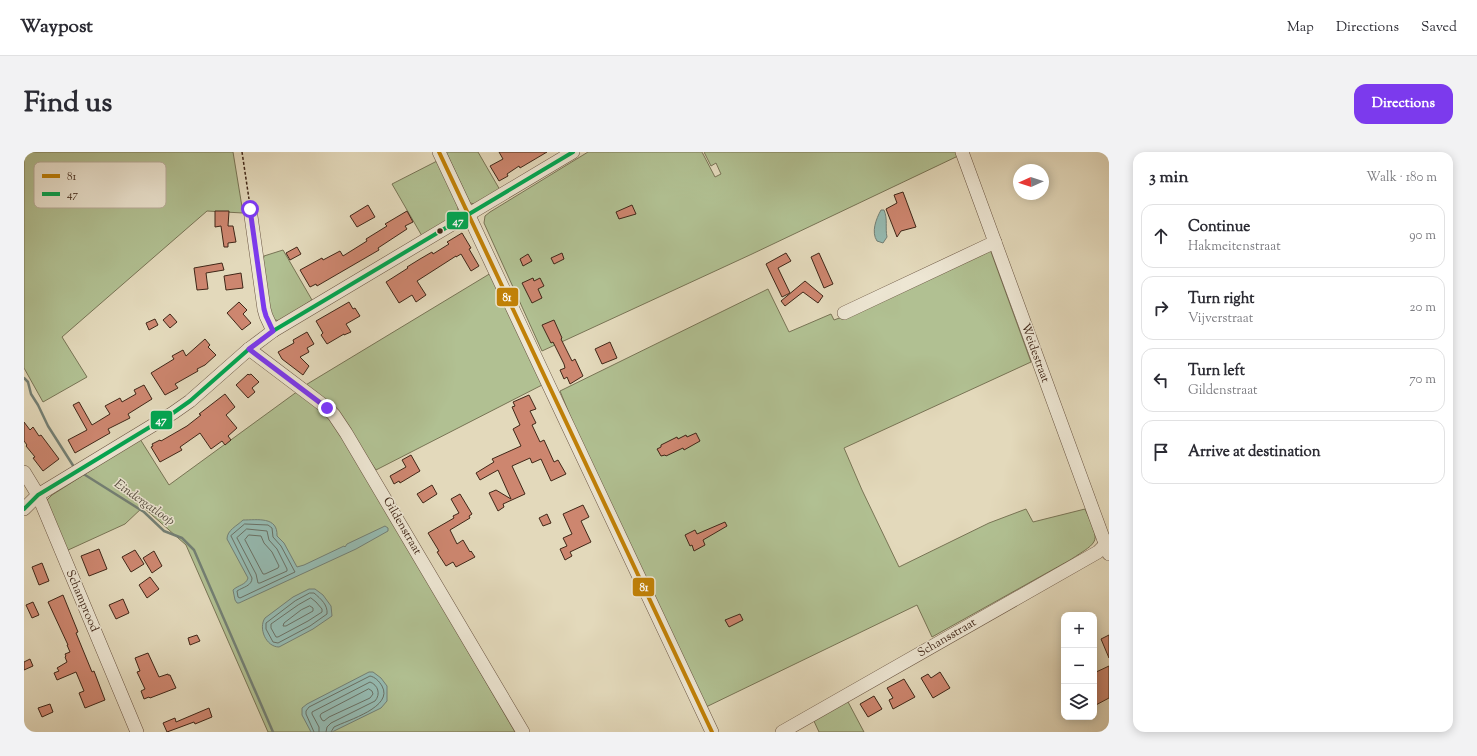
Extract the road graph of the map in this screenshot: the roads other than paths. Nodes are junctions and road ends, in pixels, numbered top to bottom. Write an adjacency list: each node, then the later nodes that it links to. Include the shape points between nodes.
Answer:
1 (439, 152): 5 (street)
2 (573, 152): 5 (street)
3 (962, 152): 6 (street, Weidestraat)
4 (250, 209): 8 (street, via 264,309)
5 (468, 214): 8 (street); 16 (street)
6 (995, 242): 7 (street); 13 (street, Weidestraat)
7 (844, 313)
8 (273, 331): 9 (street)
9 (249, 349): 11 (street, via 179,409); 15 (street, Gildenstraat, via 334,415)
10 (24, 472): 11 (street, Schamprood)
11 (38, 495): 12 (street); 14 (street, Schamprood)
12 (24, 509)
13 (1108, 547): 17 (street, Schansstraat)
14 (136, 732)
15 (523, 732)
16 (712, 732)
17 (782, 732)

